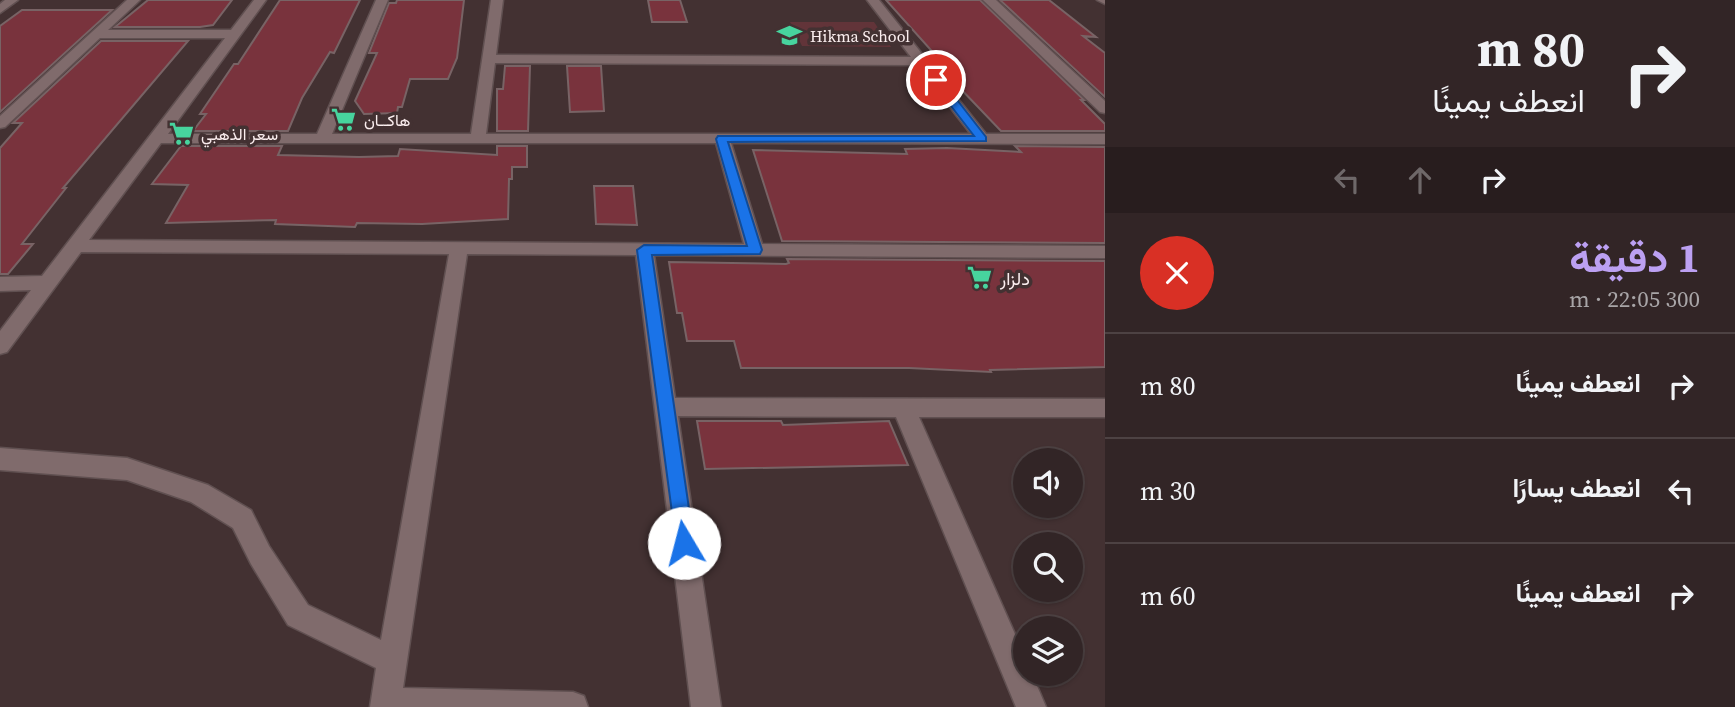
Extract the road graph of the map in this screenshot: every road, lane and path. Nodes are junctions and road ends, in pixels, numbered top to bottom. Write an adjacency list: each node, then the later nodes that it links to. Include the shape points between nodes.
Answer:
1 (134, 0): 7 (street)
2 (260, 0): 8 (street)
3 (382, 0): 14 (street)
4 (497, 0): 9 (street)
5 (873, 0): 10 (street)
6 (989, 0): 11 (street)
7 (97, 34): 8 (street); 12 (street)
8 (234, 34): 13 (street)
9 (488, 59): 10 (street); 15 (street)
10 (921, 61): 17 (street)
11 (1105, 109)
12 (0, 124)
13 (156, 138): 14 (street); 19 (street)
14 (322, 139): 15 (street)
15 (478, 139): 16 (street)
16 (722, 139): 17 (street); 22 (street)
17 (982, 139): 18 (street)
18 (1105, 139)
19 (75, 246): 20 (street); 24 (street)
20 (459, 249): 21 (street); 31 (street)
21 (644, 250): 22 (street); 27 (street)
22 (755, 250): 23 (street)
23 (1105, 252)
24 (47, 283): 25 (street); 26 (street)
25 (0, 284)
26 (0, 346)
27 (666, 407): 28 (street); 34 (street)
28 (904, 408): 29 (street); 35 (street)
29 (1105, 408)
30 (0, 459): 31 (street, via 127,469 199,492 242,519 298,615)
31 (393, 661): 32 (street)
32 (385, 705): 33 (street)
33 (573, 707)
34 (706, 707)
35 (1031, 707)

